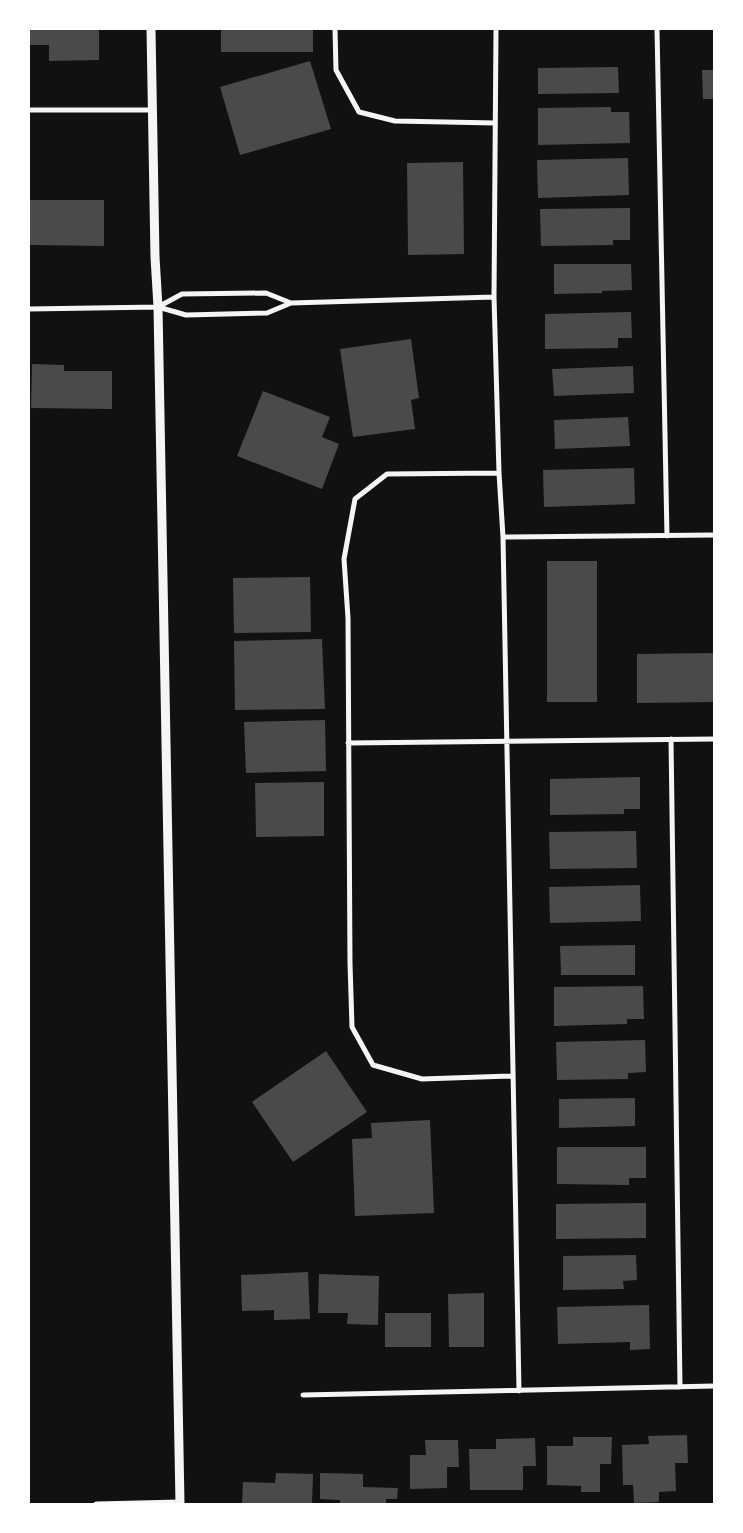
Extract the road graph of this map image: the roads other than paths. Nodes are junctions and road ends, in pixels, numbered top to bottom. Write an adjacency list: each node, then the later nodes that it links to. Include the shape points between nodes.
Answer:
1 (151, 29): 6 (street)
2 (335, 29): 7 (street, via 336,70 359,112 395,121)
3 (496, 29): 7 (street)
4 (657, 29): 14 (street)
5 (29, 110): 6 (street)
6 (153, 110): 10 (street)
7 (495, 123): 8 (street)
8 (494, 297): 9 (street); 12 (street)
9 (291, 303): 10 (street, via 268,313 186,315); 10 (street, via 266,293 182,294)
10 (158, 307): 11 (street); 25 (street)
11 (29, 309)
12 (499, 473): 15 (street); 19 (street, via 387,474 355,499 344,558 348,618)
13 (714, 535): 14 (street)
14 (668, 536): 15 (street)
15 (503, 537): 18 (street)
16 (671, 739): 17 (street); 18 (street); 22 (street)
17 (714, 739)
18 (506, 742): 19 (street); 20 (street)
19 (348, 743): 20 (street, via 352,1027 373,1065 422,1078)
20 (513, 1076): 23 (street)
21 (714, 1386): 22 (street)
22 (680, 1387): 23 (street)
23 (519, 1391): 24 (street)
24 (303, 1395)
25 (180, 1503): 26 (street)
26 (96, 1504)

